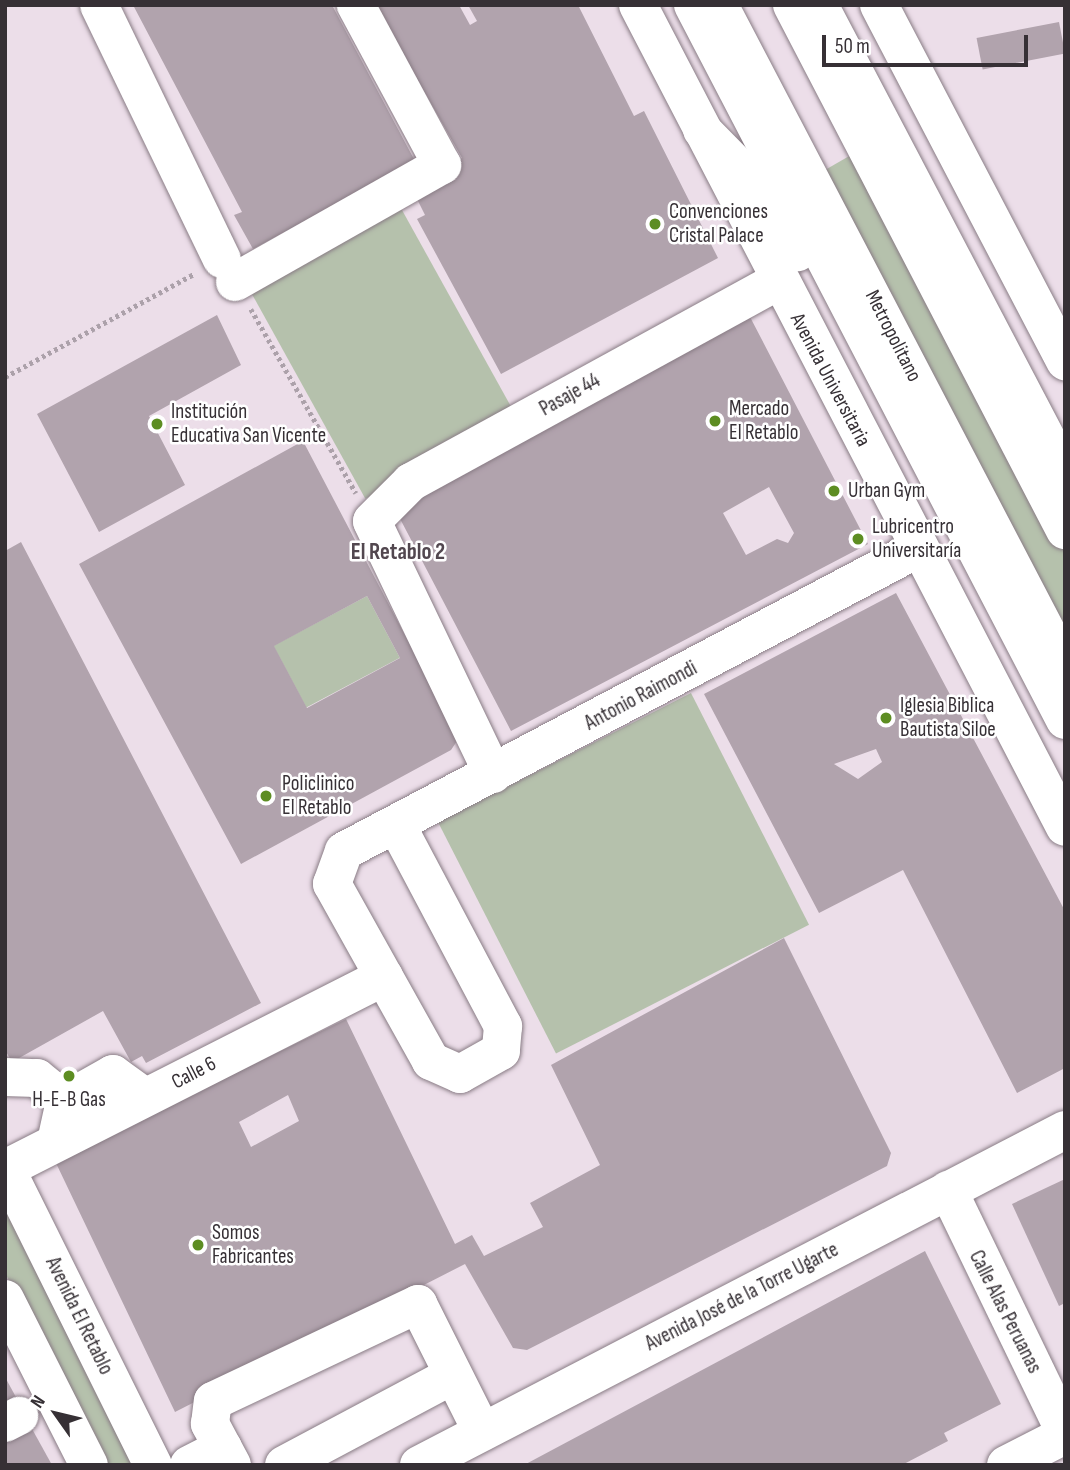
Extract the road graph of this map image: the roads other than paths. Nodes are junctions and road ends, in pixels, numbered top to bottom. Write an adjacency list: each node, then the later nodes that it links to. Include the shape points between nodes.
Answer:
1 (99, 5): 2 (street, via 228,271 442,165)
2 (356, 5)
3 (638, 5): 8 (street, Avenida Universitaria)
4 (692, 5): 10 (street)
5 (719, 5): 15 (street, Metropolitano)
6 (879, 5): 11 (street)
7 (812, 6): 12 (street); 13 (street)
8 (702, 130): 9 (street, Avenida Universitaria); 10 (street, via 748,177 823,292)
9 (778, 281): 14 (street, Avenida Universitaria); 17 (street, Pasaje 44, via 411,482 372,521)
10 (860, 324): 16 (street)
11 (1065, 361)
12 (1065, 474)
13 (1065, 530)
14 (919, 548): 17 (street, Antonio Raimondi); 19 (street, Avenida Universitaria)
15 (1065, 667)
16 (1065, 720)
17 (493, 774): 18 (street, Antonio Raimondi)
18 (396, 824): 20 (street, Antonio Raimondi, via 360,839 333,866 332,884); 20 (street, via 507,1042 469,1070 443,1071 431,1062)
19 (1065, 827)
20 (384, 977): 22 (street, Calle 6)
21 (5, 1077): 23 (street, via 37,1078)
22 (145, 1097): 23 (street, via 113,1074); 25 (street, Calle 6)
23 (65, 1101): 25 (street)
24 (1065, 1130): 27 (street, Avenida José de la Torre Ugarte)
25 (56, 1142): 26 (street, Calle 6)
26 (5, 1168): 34 (street, Avenida El Retablo)
27 (948, 1190): 30 (street, Avenida José de la Torre Ugarte); 31 (street, Calle Alas Peruanas)
28 (5, 1299): 33 (street)
29 (453, 1375): 30 (street); 32 (street, via 425,1309 405,1307 213,1401 210,1424); 36 (street)
30 (482, 1432): 37 (street, Avenida José de la Torre Ugarte)
31 (1065, 1433): 38 (street)
32 (227, 1456): 35 (street)
33 (89, 1465)
34 (153, 1465)
35 (189, 1465)
36 (284, 1465)
37 (419, 1465)
38 (1006, 1465)

